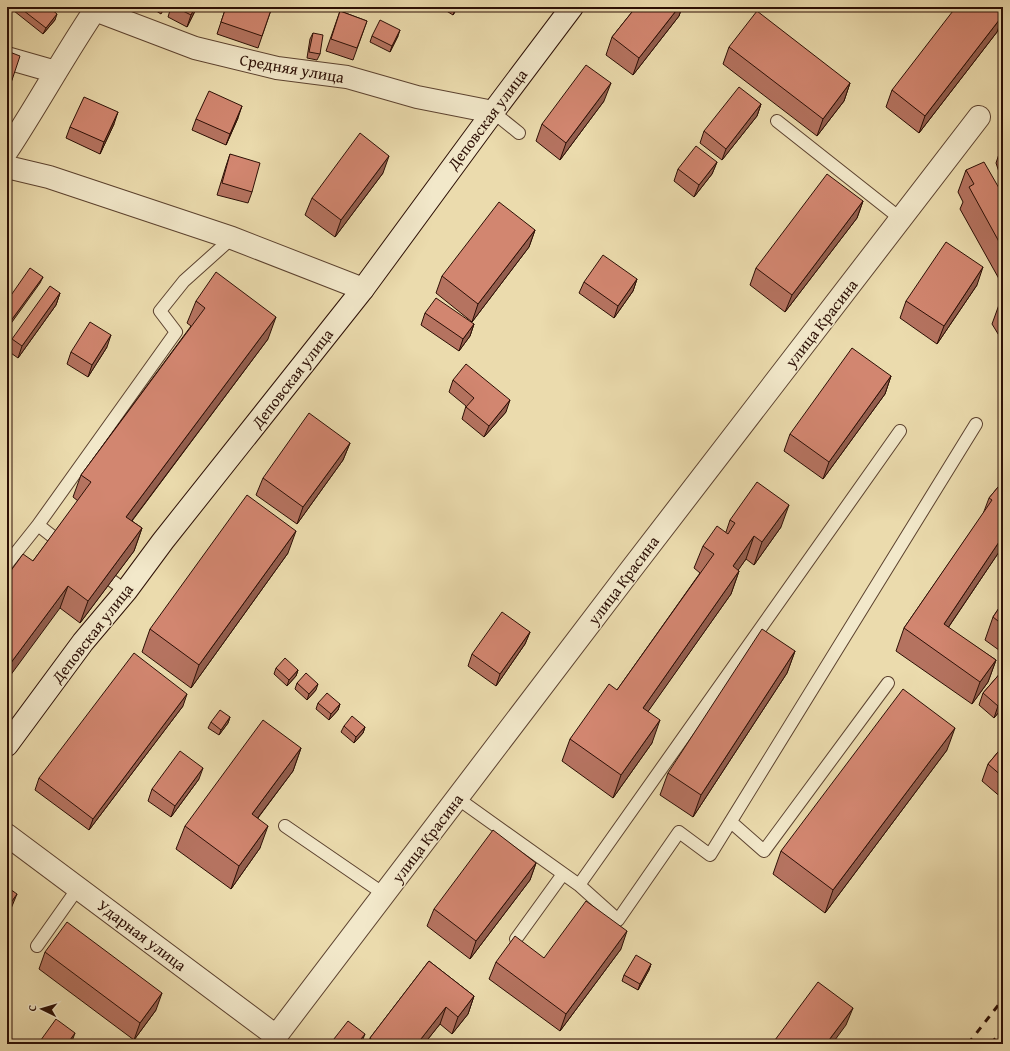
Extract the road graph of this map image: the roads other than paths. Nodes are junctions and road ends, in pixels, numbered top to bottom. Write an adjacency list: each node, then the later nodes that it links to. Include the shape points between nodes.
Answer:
1 (572, 7): 5 (street, Деповская улица)
2 (96, 8): 4 (street); 5 (street, Средняя улица, via 195,48 276,68 347,78 418,98)
3 (7, 58): 4 (street)
4 (56, 72): 9 (street)
5 (493, 112): 8 (lane); 13 (street, Деповская улица)
6 (979, 117): 11 (street, улица Красина)
7 (777, 121): 11 (lane)
8 (519, 133)
9 (7, 151)
10 (7, 167): 12 (street, via 49,177)
11 (901, 219): 21 (street, улица Красина)
12 (232, 238): 13 (street); 16 (lane, via 184,281 160,311 176,332)
13 (363, 288): 20 (street, Деповская улица, via 163,541 118,585 84,642)
14 (976, 424): 22 (lane)
15 (900, 431): 26 (lane)
16 (38, 525): 17 (lane); 18 (lane)
17 (57, 540)
18 (7, 564)
19 (888, 683): 22 (lane, via 764,851)
20 (7, 744)
21 (457, 798): 25 (lane); 28 (street, улица Красина)
22 (731, 822): 26 (lane, via 710,855 680,832 618,920)
23 (285, 826): 28 (lane)
24 (7, 835): 27 (street, Ударная улица)
25 (563, 874): 26 (lane); 29 (lane)
26 (579, 885)
27 (78, 888): 30 (lane); 31 (street, Ударная улица)
28 (384, 894): 31 (street, улица Красина)
29 (516, 939)
30 (37, 946)
31 (277, 1041)

